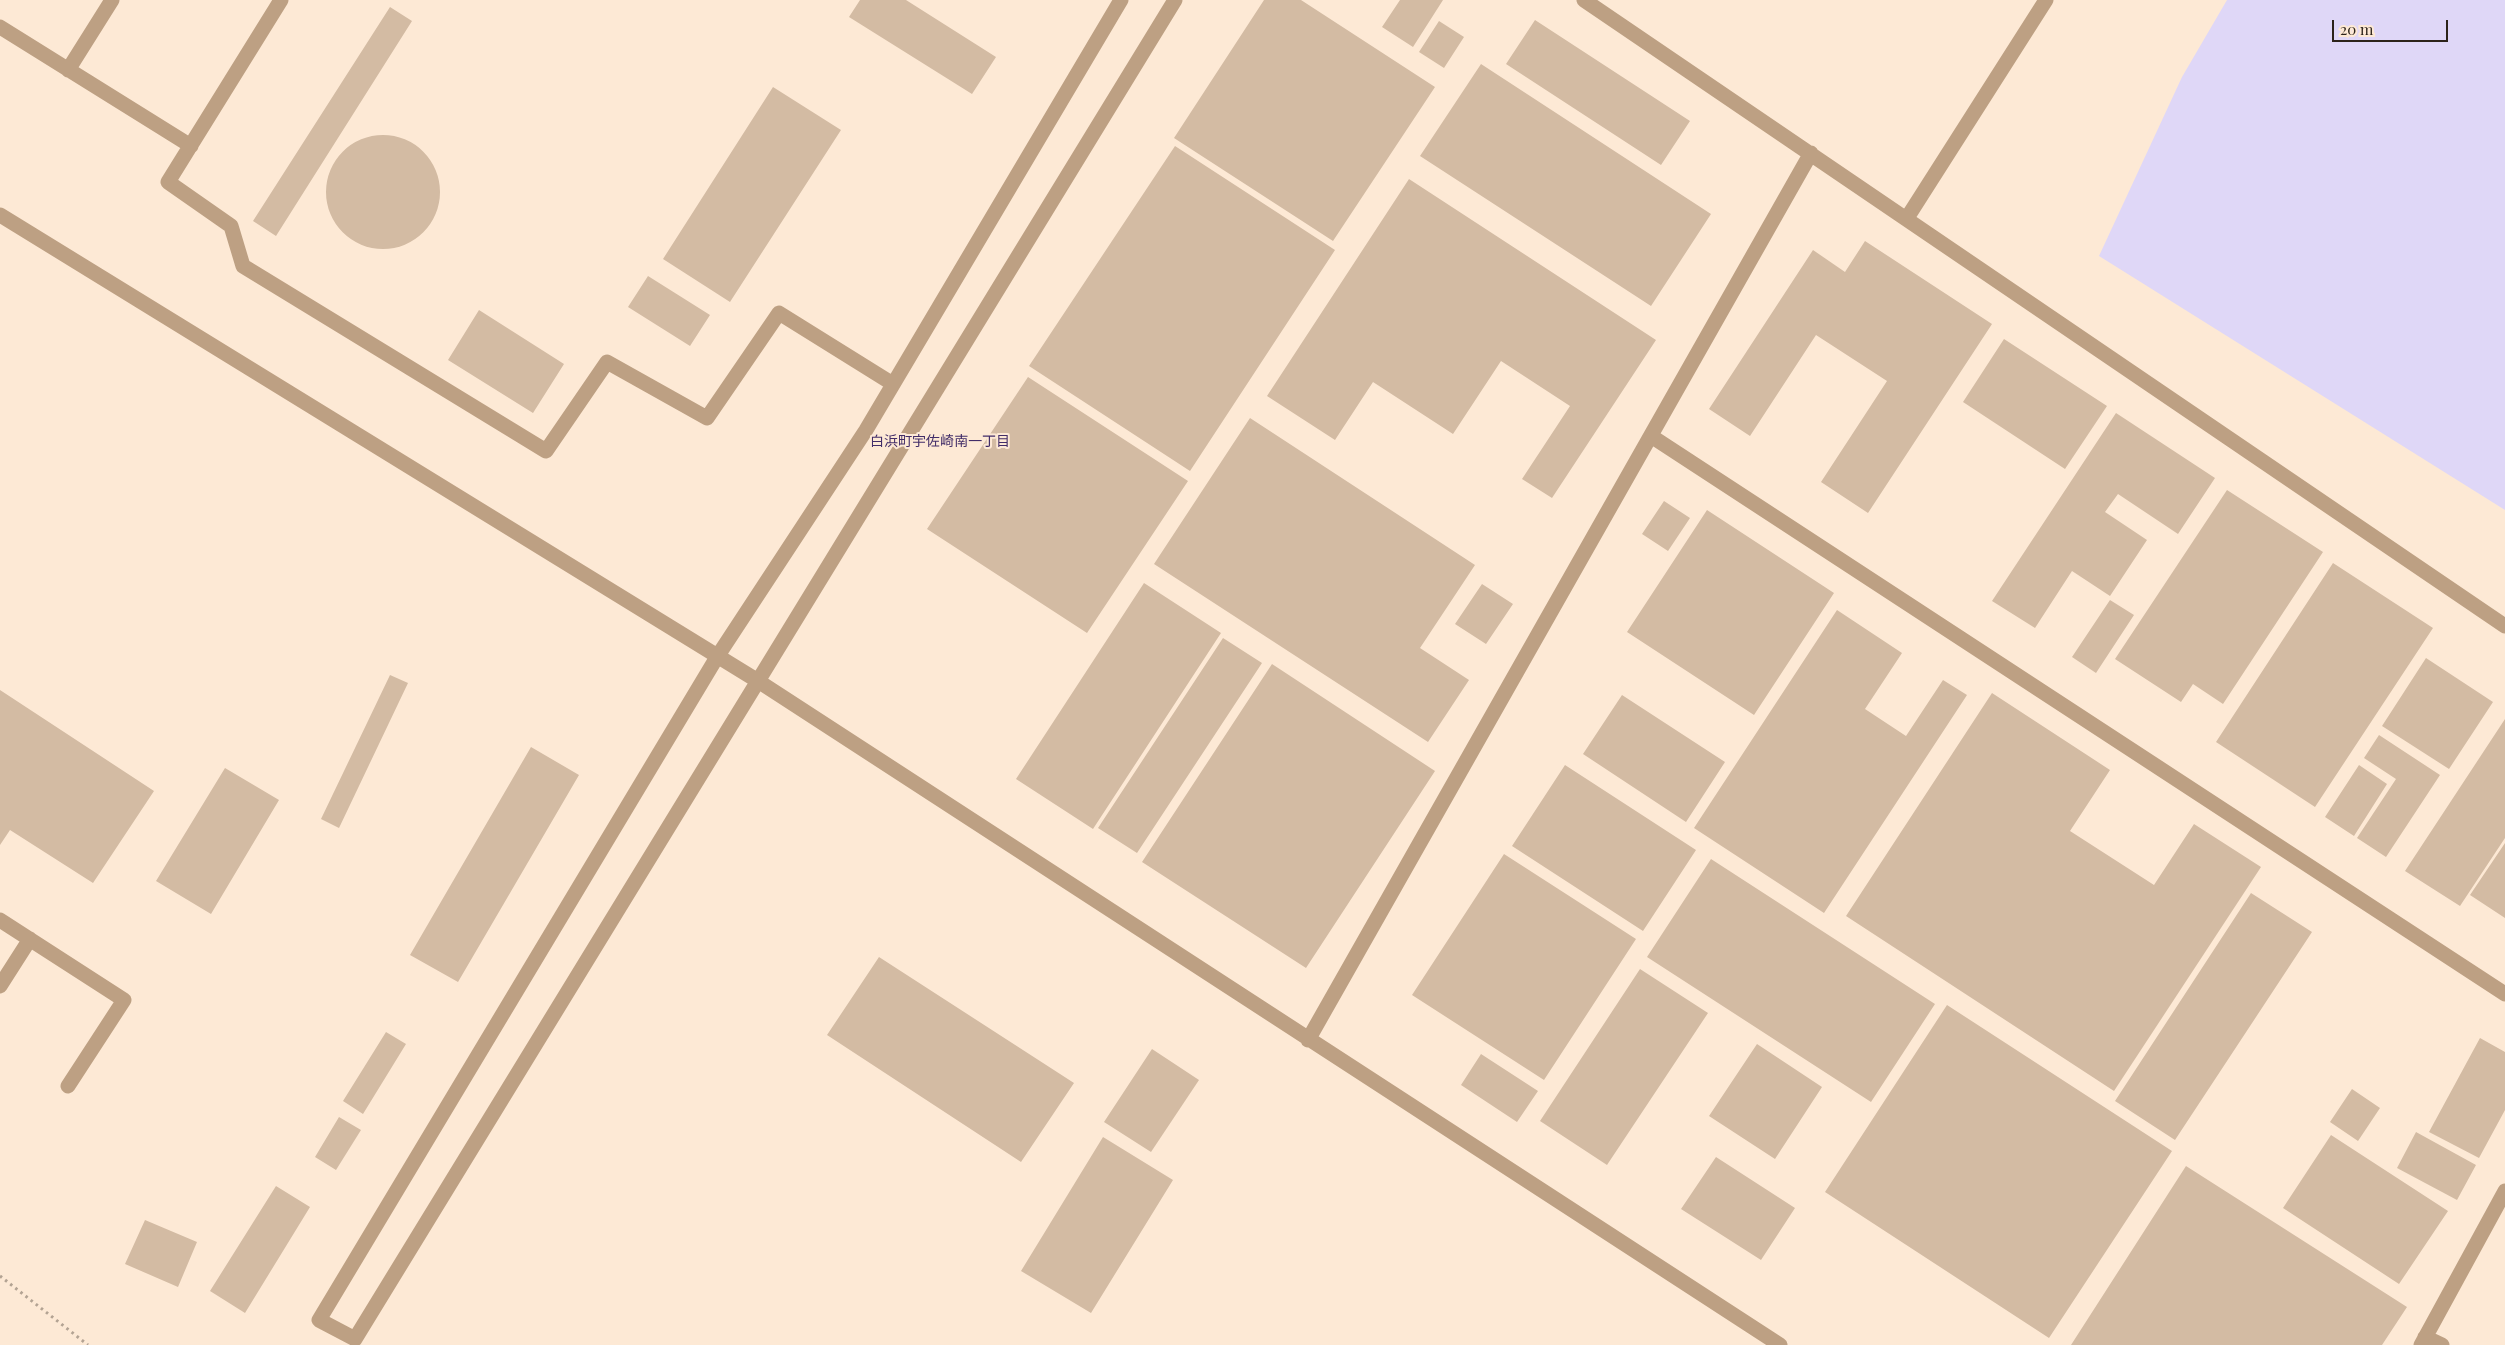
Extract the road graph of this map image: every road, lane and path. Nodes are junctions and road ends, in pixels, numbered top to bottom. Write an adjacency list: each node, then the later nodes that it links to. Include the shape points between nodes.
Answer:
1 (112, 0): 8 (street)
2 (281, 0): 9 (street)
3 (1121, 0): 13 (street)
4 (1175, 0): 17 (street)
5 (1584, 0): 10 (street)
6 (2046, 0): 12 (street)
7 (0, 27): 8 (street)
8 (68, 70): 9 (street)
9 (191, 146): 13 (street, via 168,182 231,226 243,266 546,451 607,362 706,418 779,313)
10 (1811, 153): 12 (street); 14 (street)
11 (0, 214): 16 (street)
12 (1907, 218): 15 (street)
13 (894, 384): 16 (street)
14 (1651, 436): 21 (street); 22 (street)
15 (2505, 626)
16 (717, 657): 17 (street); 17 (street, via 319,1320 355,1339)
17 (758, 681): 22 (street)
18 (0, 920): 19 (street)
19 (30, 939): 20 (street); 23 (street, via 124,1000)
20 (0, 986)
21 (2505, 994)
22 (1308, 1040): 28 (street)
23 (68, 1086)
24 (2505, 1190): 26 (street)
25 (0, 1276): 27 (path)
26 (2423, 1341): 29 (street)
27 (88, 1345)
28 (1780, 1345)
29 (2442, 1345)

